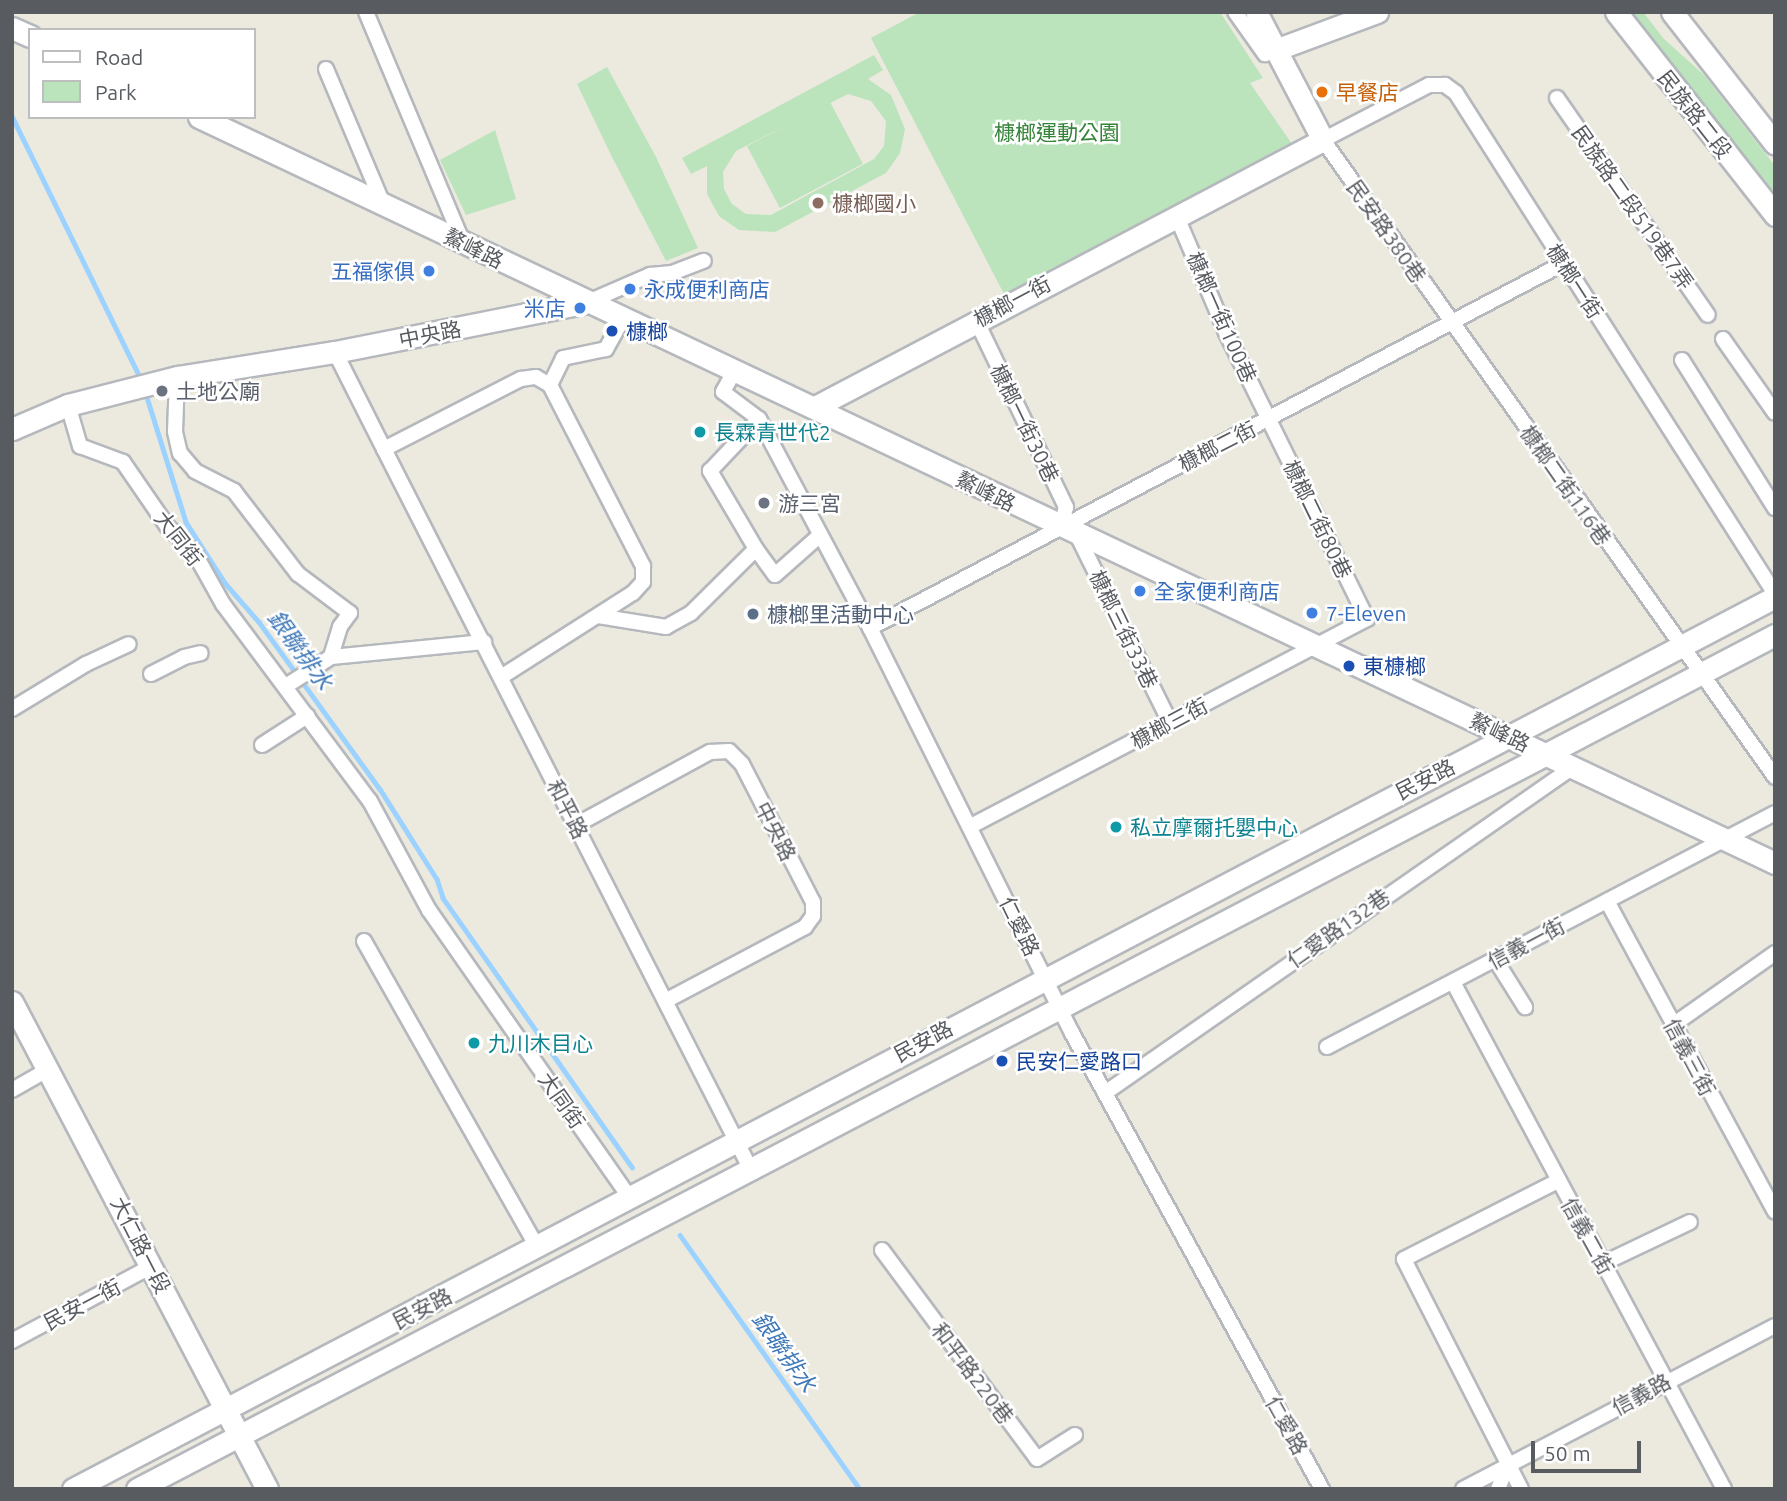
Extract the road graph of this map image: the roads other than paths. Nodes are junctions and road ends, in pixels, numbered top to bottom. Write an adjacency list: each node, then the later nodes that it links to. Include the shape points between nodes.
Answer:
1 (366, 12): 18 (street)
2 (1235, 12): 9 (street, via 1265,54)
3 (1256, 12): 9 (street)
4 (1377, 12): 9 (street)
5 (1616, 12): 17 (street, 民族路二段)
6 (1672, 12): 14 (street)
7 (12, 28): 8 (street)
8 (28, 35)
9 (1275, 50): 13 (street)
10 (326, 69): 15 (street)
11 (1557, 98): 22 (street, 民族路二段519巷7弄)
12 (203, 119): 15 (street, 鰲峰路)
13 (1323, 140): 16 (street, 槺榔一街); 20 (street, 槺榔一街, via 1429,85 1445,85 1456,93); 25 (street, 民安路380巷)
14 (1775, 144)
15 (383, 204): 18 (street, 鰲峰路)
16 (1176, 215): 24 (street, 槺榔一街); 36 (street, 槺榔一街100巷)
17 (1775, 215)
18 (463, 243): 21 (street, 鰲峰路)
19 (704, 261): 21 (street, 中央路, via 673,273 650,275)
20 (1564, 263): 25 (street, 槺榔二街); 43 (street, 槺榔一街)
21 (588, 302): 23 (street, 鰲峰路); 27 (street, 中央路)
22 (1708, 315)
23 (623, 318): 29 (street, 鰲峰路); 31 (street, via 606,349 563,358)
24 (976, 320): 33 (street, 槺榔一街); 40 (street, 槺榔一街30巷, via 1066,507)
25 (1451, 323): 36 (street, 槺榔二街); 51 (street, 槺榔二街116巷)
26 (1723, 339): 34 (street)
27 (335, 352): 30 (street, 中央路); 38 (street, 和平路)
28 (1682, 360): 39 (street)
29 (735, 370): 33 (street, 鰲峰路); 35 (street, 仁愛路, via 723,392)
30 (177, 377): 32 (street, 中央路); 53 (street, via 175,432 180,453 195,471 234,491 298,574 350,613 340,627)
31 (550, 385): 38 (street, via 536,377 521,379); 44 (street, via 643,566 643,582)
32 (68, 405): 37 (street, 中央路); 57 (street, 大同街, via 80,446 123,462 167,526 194,552 223,604)
33 (815, 407): 40 (street, 鰲峰路)
34 (1775, 414)
35 (759, 419): 41 (street, 仁愛路); 42 (street, via 710,471)
36 (1269, 419): 40 (street, 槺榔二街); 45 (street, 槺榔二街80巷)
37 (12, 429)
38 (384, 449): 48 (street, 和平路)
39 (1775, 508)
40 (1069, 531): 46 (street, 槺榔二街); 50 (street, 鰲峰路); 60 (street, 槺榔三街33巷)
41 (820, 535): 42 (street, via 775,575); 46 (street, 仁愛路)
42 (756, 549): 44 (street, via 691,613 666,627)
43 (1775, 595): 51 (street, 民安路)
44 (598, 617): 56 (street)
45 (1367, 619): 50 (street, 槺榔三街)
46 (870, 628): 68 (street, 仁愛路)
47 (1775, 635): 55 (street, 民安路)
48 (484, 642): 53 (street); 56 (street, 和平路)
49 (129, 644): 58 (street)
50 (1314, 646): 60 (street, 槺榔三街); 61 (street, 鰲峰路)
51 (1682, 647): 55 (street, 槺榔二街116巷); 61 (street, 民安路)
52 (201, 653): 54 (street)
53 (331, 657): 57 (street)
54 (151, 674)
55 (1701, 674): 63 (street, 民安路); 65 (street, 槺榔二街116巷)
56 (501, 677): 67 (street, 和平路)
57 (286, 686): 59 (street, 大同街)
58 (12, 709)
59 (307, 716): 62 (street); 89 (street, 大同街, via 370,801 423,898)
60 (1170, 722): 68 (street, 槺榔三街)
61 (1508, 736): 63 (street, 鰲峰路); 75 (street, 民安路)
62 (262, 745)
63 (1546, 754): 64 (street, 鰲峰路); 79 (street, 民安路)
64 (1573, 767): 69 (street, 鰲峰路); 85 (street, 仁愛路132巷)
65 (1775, 777)
66 (1775, 813): 69 (street, 信義一街)
67 (576, 825): 77 (street, 和平路); 77 (street, 中央路, via 710,752 729,751 743,764 813,902 813,916 804,927)
68 (971, 826): 75 (street, 仁愛路)
69 (1726, 839): 70 (street, 鰲峰路); 71 (street, 信義一街)
70 (1775, 863)
71 (1607, 901): 74 (street, 信義一街); 81 (street, 信義三街)
72 (364, 941): 92 (street)
73 (1775, 953): 81 (street)
74 (1495, 960): 76 (street, 信義一街); 80 (street)
75 (1045, 977): 79 (street, 仁愛路); 86 (street, 民安路)
76 (1453, 982): 82 (street, 信義一街); 88 (street, 信義二街)
77 (665, 1001): 86 (street, 和平路)
78 (12, 1002): 83 (street, 大仁路一段)
79 (1060, 1007): 85 (street, 仁愛路); 87 (street, 民安路)
80 (1525, 1007)
81 (1672, 1025): 90 (street, 信義三街)
82 (1327, 1047)
83 (47, 1070): 84 (street); 95 (street, 大仁路一段)
84 (12, 1090)
85 (1105, 1093): 107 (street, 仁愛路)
86 (736, 1140): 87 (street, 和平路); 89 (street, 民安路)
87 (751, 1170): 96 (street, 民安路)
88 (1558, 1181): 94 (street, 信義二街); 103 (street, via 1404,1259)
89 (629, 1197): 92 (street, 民安路)
90 (1775, 1212)
91 (1690, 1222): 94 (street)
92 (538, 1248): 96 (street); 100 (street, 民安路)
93 (882, 1250): 102 (street, 和平路220巷, via 1037,1460)
94 (1604, 1263): 99 (street, 信義二街)
95 (152, 1266): 98 (street, 民安一街); 100 (street, 大仁路一段)
96 (551, 1272): 101 (street, 民安路)
97 (1775, 1326): 99 (street, 信義路)
98 (12, 1341)
99 (1664, 1382): 103 (street, 信義路); 111 (street, 信義二街)
100 (225, 1410): 101 (street, 大仁路一段); 104 (street, 民安路)
101 (236, 1433): 105 (street, 民安路); 106 (street, 大仁路一段)
102 (1074, 1435)
103 (1508, 1464): 108 (street, 信義路); 109 (street); 110 (street)
104 (73, 1489)
105 (137, 1489)
106 (267, 1489)
107 (1322, 1489)
108 (1462, 1489)
109 (1498, 1489)
110 (1521, 1489)
111 (1724, 1489)

